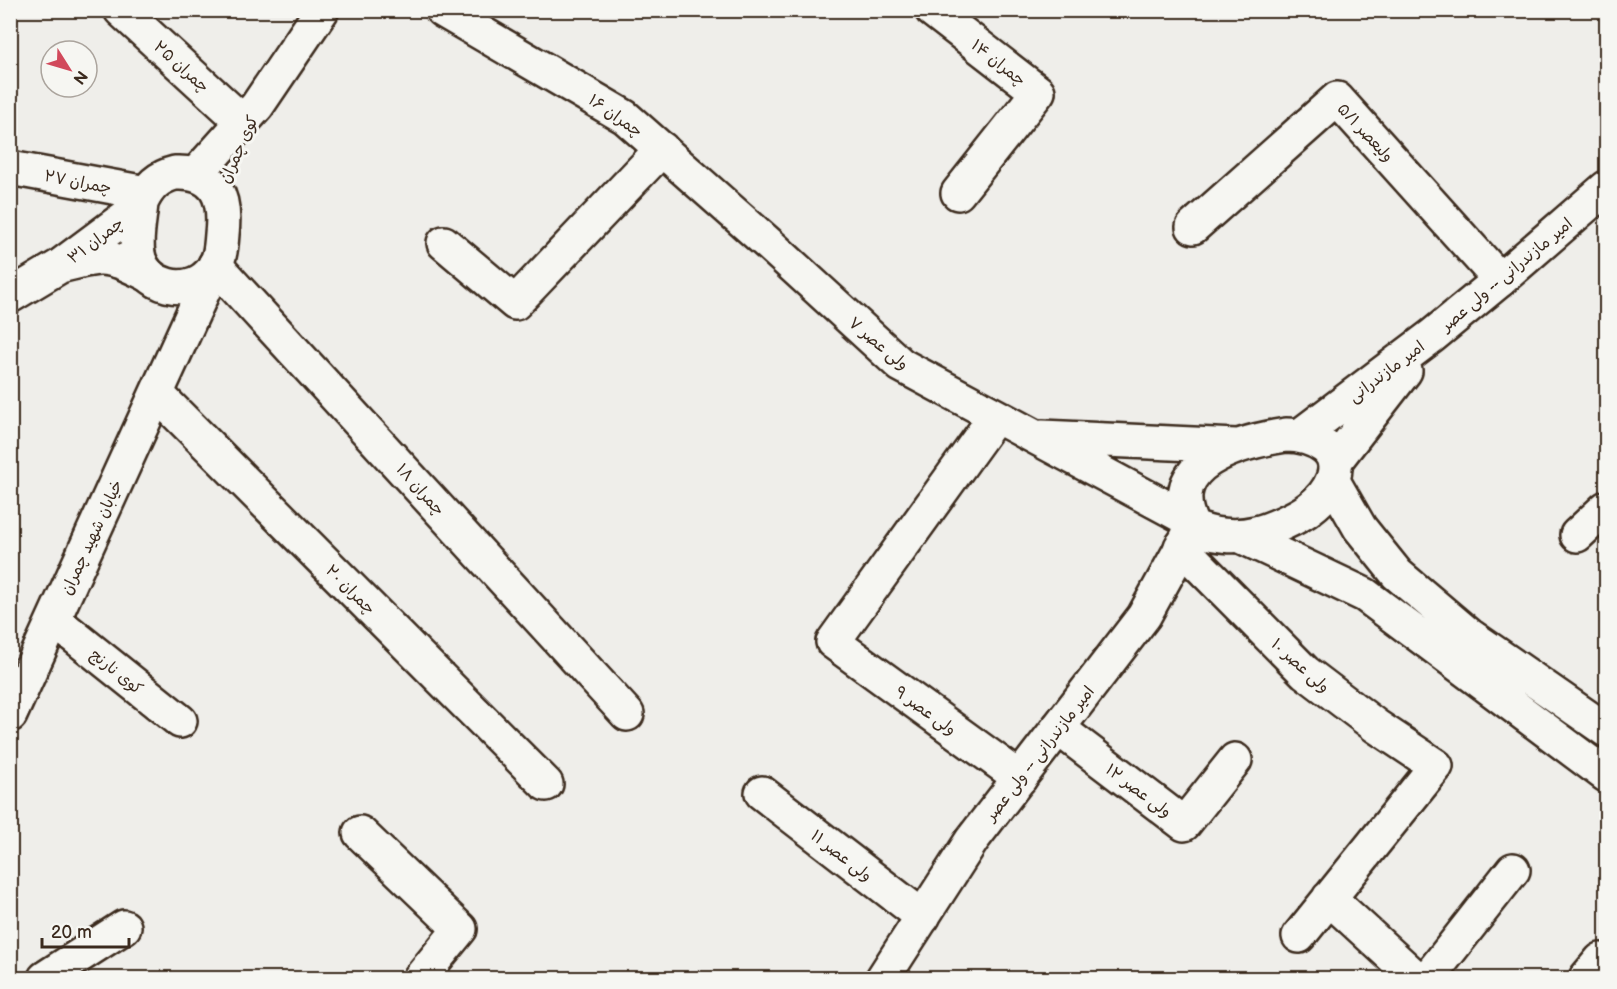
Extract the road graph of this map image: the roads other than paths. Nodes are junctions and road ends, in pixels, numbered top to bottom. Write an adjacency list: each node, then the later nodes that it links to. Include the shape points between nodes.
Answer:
1 (121, 10): 5 (street, چمران ۲۵)
2 (322, 10): 5 (street, کوی چمران)
3 (442, 10): 6 (street, چمران ۱۶, via 625,117)
4 (932, 10): 10 (street, چمران ۱۴, via 1038,92)
5 (250, 114): 8 (street, کوی چمران)
6 (662, 149): 13 (street, via 515,303); 14 (street, چمران ۱۶)
7 (10, 168): 11 (street, چمران ۲۷)
8 (207, 184): 11 (street, via 182,172 169,174); 15 (street, via 224,215)
9 (1606, 188): 18 (street, امیر مازندرانی -- ولی عصر)
10 (958, 193)
11 (145, 195): 16 (street, چمران ۳۱, via 128,216); 17 (street, via 137,249 141,263)
12 (1193, 227): 18 (street, ولیعصر ۵/۱, via 1337,99)
13 (444, 243)
14 (771, 246): 23 (street, ولی عصر ۷, via 901,365)
15 (216, 265): 17 (street, via 189,285 168,286); 21 (street, خیابان شهید چمران); 33 (street, چمران ۱۸)
16 (60, 266): 17 (street, چمران ۳۱, via 99,258); 19 (street)
17 (152, 277): 21 (street, خیابان شهید چمران, via 173,304 177,320)
18 (1500, 280): 20 (street, امیر مازندرانی -- ولی عصر)
19 (10, 296)
20 (1432, 336): 24 (street, امیر مازندرانی); 27 (street, امیر مازندرانی)
21 (172, 360): 22 (street, خیابان شهید چمران)
22 (157, 394): 32 (street, خیابان شهید چمران); 41 (street, چمران ۲۰)
23 (995, 417): 25 (street, ولی عصر ۷); 40 (street, ولی عصر ۹, via 833,642)
24 (1301, 435): 26 (street, via 1254,440); 27 (street, via 1331,452)
25 (1034, 437): 26 (street, ولی عصر ۷); 29 (street, ولی عصر ۷)
26 (1239, 446): 29 (street, via 1206,461 1189,480 1184,493)
27 (1335, 470): 31 (street, امیر مازندرانی, via 1310,509 1258,533); 37 (street, via 1360,528 1397,574 1469,635)
28 (1606, 508): 30 (street)
29 (1187, 531): 31 (street); 36 (street, امیر مازندرانی -- ولی عصر, via 1144,616); 45 (street, ولی عصر ۱۰, via 1305,672 1436,765)
30 (1577, 535)
31 (1241, 536): 39 (street, via 1365,595)
32 (54, 620): 34 (street, خیابان شهید چمران); 35 (street, کوی نارنج)
33 (627, 714)
34 (10, 715)
35 (180, 722)
36 (1058, 728): 38 (street, ولی عصر ۱۲, via 1178,832); 40 (street, امیر مازندرانی -- ولی عصر)
37 (1606, 730)
38 (1235, 760)
39 (1606, 775)
40 (1020, 778): 46 (street, امیر مازندرانی -- ولی عصر, via 972,840)
41 (546, 784)
42 (762, 793): 46 (street, ولی عصر ۱۱)
43 (360, 832): 50 (street, via 460,929)
44 (1513, 870): 53 (street)
45 (1329, 898): 48 (street); 52 (street)
46 (922, 917): 51 (street, امیر مازندرانی -- ولی عصر)
47 (124, 927): 49 (street)
48 (1299, 936)
49 (45, 978)
50 (420, 978)
51 (883, 978)
52 (1416, 978)
53 (1428, 978)

